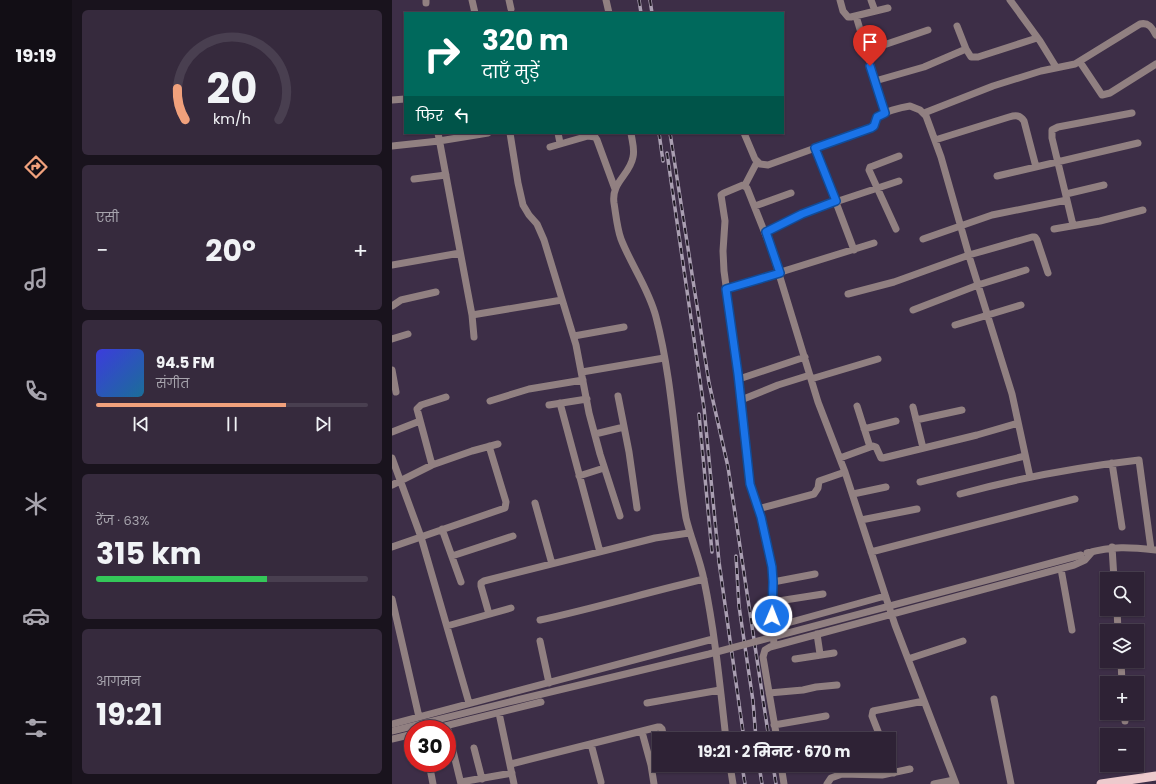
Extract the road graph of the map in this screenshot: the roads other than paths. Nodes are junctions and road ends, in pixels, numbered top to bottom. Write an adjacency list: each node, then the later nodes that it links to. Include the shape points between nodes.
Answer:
1 (472, 0): 10 (street)
2 (509, 0): 8 (street)
3 (606, 0): 11 (street)
4 (840, 0): 12 (street, via 846,15)
5 (871, 0): 9 (street)
6 (1010, 0): 16 (street)
7 (888, 8): 9 (street)
8 (511, 9)
9 (875, 11): 12 (street)
10 (475, 12)
11 (609, 12)
12 (856, 16): 18 (street)
13 (957, 26): 17 (street)
14 (928, 30): 18 (street)
15 (1156, 35): 19 (street, via 1148,24 1140,24)
16 (1037, 38): 17 (street, via 974,58); 21 (street)
17 (966, 49): 22 (street, via 924,67)
18 (866, 51): 22 (street)
19 (1080, 62): 20 (street, via 1102,95 1110,93); 21 (street)
20 (1156, 64)
21 (1056, 67): 26 (street, via 993,86)
22 (875, 81): 25 (street)
23 (404, 99): 24 (street)
24 (392, 100)
25 (885, 113): 26 (street, via 910,106); 40 (street, via 877,117 871,128)
26 (924, 113): 34 (street)
27 (1132, 113): 43 (street, via 1055,128 1051,134)
28 (438, 134): 35 (street)
29 (482, 134): 35 (street)
30 (510, 134): 76 (street, via 523,205 541,231)
31 (558, 134): 37 (street)
32 (631, 134): 52 (street, via 633,159)
33 (744, 134): 42 (street)
34 (935, 140): 44 (street, via 1018,116 1024,121); 58 (street)
35 (439, 141): 38 (street); 45 (street)
36 (1138, 143): 43 (street)
37 (560, 144): 39 (street); 52 (street, via 588,136 595,137)
38 (392, 146)
39 (550, 147)
40 (815, 148): 42 (street, via 768,165); 55 (street)
41 (899, 156): 51 (street, via 870,167)
42 (757, 162): 49 (street)
43 (1058, 162): 44 (street); 54 (street)
44 (1036, 168): 46 (street)
45 (446, 175): 47 (street); 66 (street)
46 (997, 176)
47 (414, 179)
48 (899, 180): 51 (street)
49 (745, 185): 56 (street); 73 (street, via 738,186 721,196 725,221 723,258)
50 (1104, 185): 54 (street)
51 (877, 188): 55 (street); 60 (street)
52 (615, 189): 89 (street, via 614,201 620,237 655,314)
53 (791, 193): 56 (street)
54 (1066, 197): 58 (street); 59 (street)
55 (836, 201): 62 (street); 65 (street)
56 (755, 206): 62 (street)
57 (1143, 210): 59 (street)
58 (960, 225): 63 (street); 67 (street)
59 (1073, 225): 61 (street)
60 (896, 229)
61 (1054, 229)
62 (766, 232): 70 (street)
63 (923, 239)
64 (874, 243): 65 (street)
65 (854, 250): 70 (street)
66 (460, 253): 68 (street); 80 (street)
67 (969, 255): 71 (street, via 1032,236 1037,240); 72 (street); 75 (street, via 894,282)
68 (392, 265)
69 (1026, 270): 72 (street)
70 (780, 273): 73 (street); 88 (street)
71 (1048, 273)
72 (978, 285): 79 (street); 81 (street)
73 (726, 289): 94 (street)
74 (436, 292): 78 (street, via 401,300)
75 (848, 294)
76 (562, 300): 80 (street); 85 (street)
77 (1021, 305): 81 (street)
78 (392, 306)
79 (913, 310)
80 (472, 315): 86 (street)
81 (987, 315): 82 (street); 109 (street, via 1012,394)
82 (955, 325)
83 (624, 327): 85 (street)
84 (408, 334): 87 (street)
85 (574, 336): 92 (street)
86 (474, 337)
87 (392, 339)
88 (805, 357): 93 (street); 94 (street)
89 (664, 358): 92 (street); 142 (street)
90 (878, 360): 93 (street)
91 (392, 370): 95 (street)
92 (582, 376): 98 (street); 100 (street)
93 (810, 377): 99 (street, via 778,385); 120 (street)
94 (739, 379): 99 (street)
95 (396, 392)
96 (618, 396): 110 (street)
97 (446, 397): 107 (street, via 419,407 417,411)
98 (587, 399): 101 (street); 113 (street)
99 (741, 400): 136 (street, via 750,484)
100 (490, 401)
101 (560, 403): 102 (street); 125 (street)
102 (549, 405)
103 (857, 406): 111 (street)
104 (913, 407): 106 (street)
105 (962, 410): 106 (street)
106 (916, 420): 117 (street)
107 (420, 421): 112 (street); 122 (street)
108 (896, 421): 111 (street)
109 (1018, 422): 117 (street); 118 (street)
110 (624, 427): 113 (street); 135 (street)
111 (864, 429): 116 (street)
112 (392, 432)
113 (595, 434): 123 (street)
114 (498, 444): 115 (street)
115 (489, 446): 122 (street); 141 (street, via 506,502 505,508)
116 (870, 447): 117 (street, via 876,447 881,458); 120 (street)
117 (923, 448)
118 (1025, 456): 126 (street); 128 (street)
119 (392, 458): 127 (street)
120 (840, 458): 124 (street)
121 (1112, 463): 126 (street); 140 (street); 147 (street, via 1139,460)
122 (432, 465): 127 (street)
123 (604, 468): 125 (street); 138 (street)
124 (845, 472): 131 (street); 136 (street, via 820,481 814,494)
125 (579, 476): 148 (street)
126 (1030, 478): 132 (street)
127 (402, 481): 129 (street); 144 (street)
128 (920, 482)
129 (392, 485)
130 (886, 486): 131 (street)
131 (853, 494): 139 (street)
132 (960, 494)
133 (1074, 499): 149 (street)
134 (535, 503): 152 (street)
135 (637, 508)
136 (758, 509): 158 (street, via 772,567)
137 (917, 509): 139 (street)
138 (620, 516)
139 (861, 520): 149 (street)
140 (1122, 527)
141 (442, 529): 144 (street); 151 (street)
142 (689, 533): 148 (street, via 655,538); 156 (street)
143 (513, 536): 151 (street)
144 (421, 537): 145 (street); 167 (street)
145 (392, 547)
146 (1112, 547): 147 (street); 150 (street); 154 (street)
147 (1153, 549)
148 (600, 552): 152 (street)
149 (871, 552): 160 (street)
150 (1092, 552): 153 (street, via 1081,563); 194 (street, bridge, via 709,654)
151 (452, 556): 157 (street)
152 (552, 564): 164 (street, via 482,582)
153 (1061, 569): 165 (street); 169 (street)
154 (1114, 572)
155 (815, 574): 158 (street)
156 (704, 579): 166 (street); 171 (street)
157 (461, 582)
158 (773, 582): 162 (street)
159 (823, 594): 162 (street)
160 (885, 596): 165 (street); 168 (street)
161 (392, 599): 190 (street)
162 (772, 602): 168 (street)
163 (511, 608): 164 (street)
164 (489, 614): 167 (street)
165 (891, 614): 170 (street); 178 (street)
166 (540, 620)
167 (447, 626): 186 (street)
168 (773, 626): 174 (street)
169 (1072, 630)
170 (817, 634): 174 (street); 176 (street)
171 (713, 639): 179 (street); 181 (street)
172 (540, 641): 179 (street)
173 (963, 641): 178 (street)
174 (774, 645): 182 (street, via 767,648 764,653)
175 (834, 653): 176 (street)
176 (820, 654): 177 (street)
177 (795, 658)
178 (908, 659): 184 (street)
179 (549, 683): 186 (street)
180 (836, 685): 182 (street)
181 (720, 690): 187 (street); 197 (street)
182 (769, 693): 193 (street)
183 (994, 699): 224 (street)
184 (924, 701): 199 (street, via 873,711 872,716); 215 (street)
185 (541, 702): 188 (street)
186 (469, 703): 190 (street)
187 (647, 703)
188 (499, 713): 192 (street); 205 (street)
189 (826, 716): 193 (street)
190 (419, 717): 191 (street)
191 (392, 724)
192 (456, 724)
193 (774, 725): 198 (street)
194 (392, 731)
195 (642, 732): 196 (street, via 660,727); 202 (street); 219 (street)
196 (663, 732)
197 (725, 732)
198 (775, 732)
199 (878, 732)
200 (404, 736): 201 (street)
201 (392, 739)
202 (591, 744): 205 (street); 214 (street)
203 (474, 748): 212 (street)
204 (456, 763): 216 (street)
205 (511, 764): 210 (street)
206 (910, 769): 211 (street)
207 (430, 772): 217 (street)
208 (731, 772): 220 (street)
209 (782, 772): 221 (street)
210 (512, 773): 212 (street); 218 (street)
211 (894, 773): 222 (street, via 842,774 832,778)
212 (482, 779): 216 (street)
213 (1154, 779): 225 (main road)
214 (601, 782)
215 (955, 782): 223 (street)
216 (461, 783)
217 (432, 784)
218 (514, 784)
219 (654, 784)
220 (733, 784)
221 (784, 784)
222 (827, 784)
223 (934, 784)
224 (1011, 784)
225 (1101, 784)

